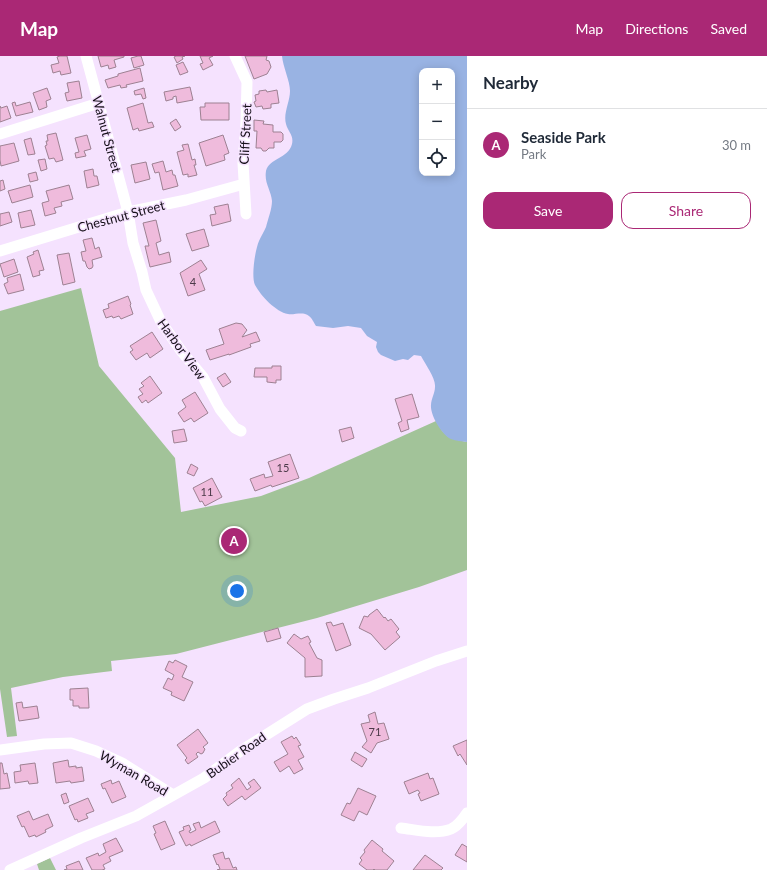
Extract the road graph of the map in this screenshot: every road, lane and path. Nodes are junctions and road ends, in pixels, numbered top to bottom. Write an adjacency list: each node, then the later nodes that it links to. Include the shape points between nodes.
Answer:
1 (86, 56): 3 (street, Walnut Street)
2 (235, 56): 5 (street, Cliff Street, via 247,82)
3 (99, 103): 4 (street); 6 (street, Walnut Street)
4 (0, 134)
5 (244, 184): 6 (street, Chestnut Street); 7 (street, Cliff Street)
6 (128, 212): 8 (street, Chestnut Street); 9 (street, Harbor View, via 133,243 154,309 171,337 203,377 220,409 235,428)
7 (246, 214)
8 (0, 251)
9 (241, 431)
10 (467, 651): 12 (street, Bubier Road, via 307,709 239,752 204,778)
11 (0, 750): 12 (street, Wyman Road, via 71,743 122,763)
12 (173, 795): 15 (street, Bubier Road, via 136,816)
13 (467, 813): 14 (street, via 452,829 437,832)
14 (401, 828)
15 (10, 870)

